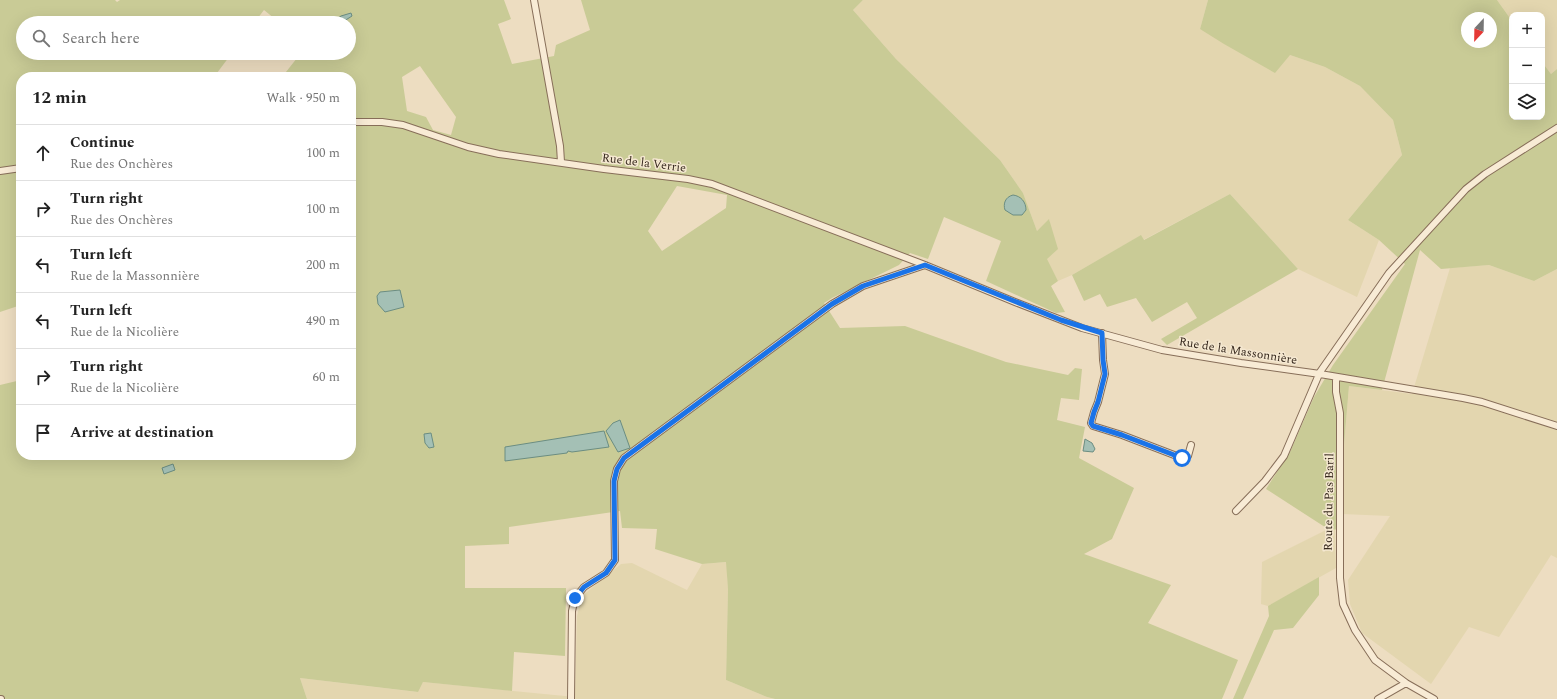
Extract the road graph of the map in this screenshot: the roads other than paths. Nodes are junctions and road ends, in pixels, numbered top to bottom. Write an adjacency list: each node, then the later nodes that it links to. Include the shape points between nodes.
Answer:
1 (534, 0): 4 (street)
2 (356, 122): 4 (street, Rue de la Verrie, via 403,125 482,151)
3 (1557, 128): 9 (street, via 1466,189 1389,273)
4 (561, 162): 7 (street, Rue de la Verrie, via 712,184)
5 (16, 169): 6 (street)
6 (0, 171)
7 (925, 265): 8 (street, Rue de la Massonnière, via 1061,320); 15 (street, via 863,286 832,304 624,458 617,469 614,481 615,560 606,573 584,587 575,598 572,611)
8 (1102, 333): 9 (street, Rue de la Massonnière, via 1162,350); 12 (street, via 1105,374 1091,423 1093,426 1182,458 1188,456)
9 (1320, 374): 10 (street, Rue de la Massonnière); 13 (street, via 1284,456 1265,481)
10 (1336, 378): 11 (street, Rue de la Massonnière, via 1463,398); 14 (street, Route du Pas Baril, via 1340,413 1340,578 1343,604 1352,624 1375,660)
11 (1557, 426)
12 (1191, 445)
13 (1236, 511)
14 (1406, 683): 16 (street); 17 (street, Route du Pas Baril)
15 (571, 699)
16 (1378, 699)
17 (1434, 699)

